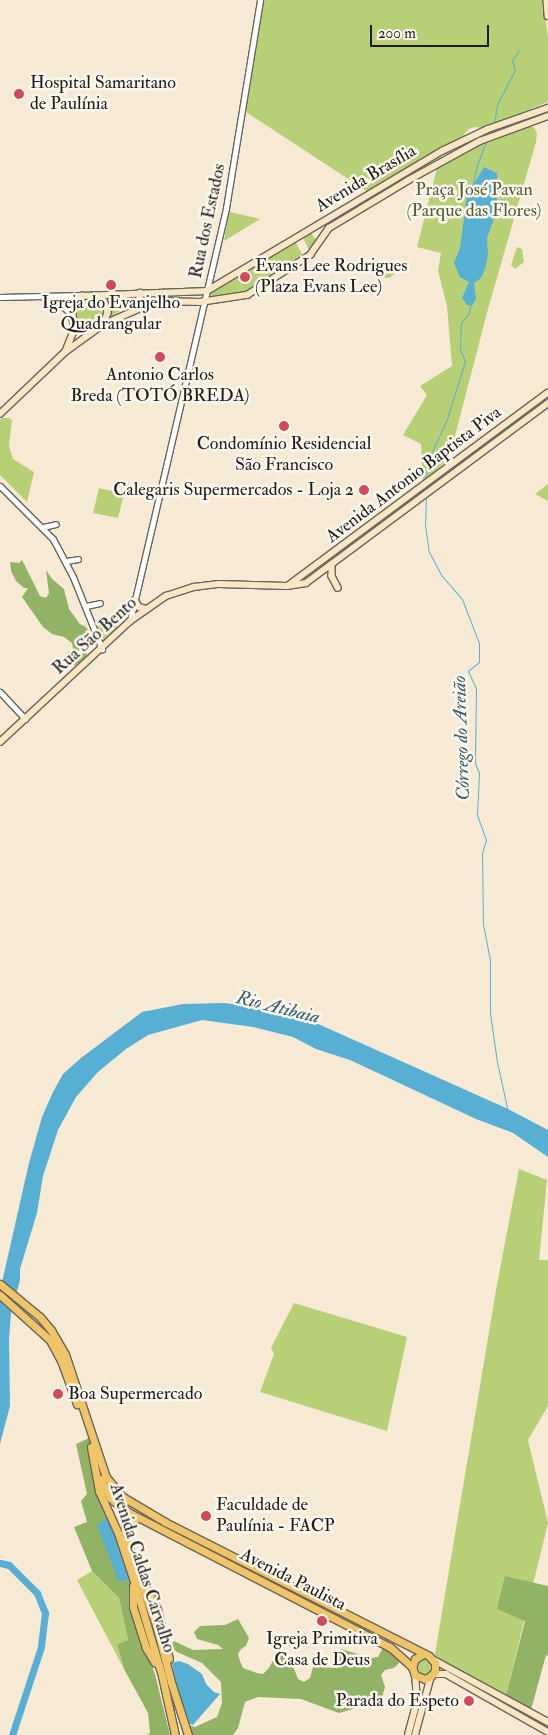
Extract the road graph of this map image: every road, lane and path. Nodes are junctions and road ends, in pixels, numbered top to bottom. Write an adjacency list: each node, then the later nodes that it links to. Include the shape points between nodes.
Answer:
1 (260, 0): 6 (street, Rua dos Estados, via 230,186)
2 (547, 0): 3 (main road)
3 (548, 16)
4 (548, 108): 6 (main road, Avenida Brasília, via 488,129 442,151)
5 (548, 116): 12 (main road, Avenida Brasília, via 480,141 435,164 329,228 310,255 247,295)
6 (207, 291): 7 (main road); 12 (street, Rua dos Estados)
7 (140, 293): 8 (main road); 13 (main road)
8 (114, 294): 9 (main road); 13 (main road)
9 (90, 295): 10 (street); 14 (main road, via 74,302); 15 (main road, via 104,301 107,307)
10 (41, 296): 11 (street); 14 (street, via 61,305)
11 (0, 297)
12 (205, 301): 13 (main road, via 157,302); 35 (street, Rua dos Estados)
13 (138, 308): 15 (main road)
14 (72, 317): 16 (main road, via 82,329); 17 (main road, via 72,338)
15 (104, 324): 16 (main road)
16 (95, 330): 17 (main road)
17 (64, 352): 20 (main road)
18 (548, 393): 21 (main road, Avenida Antonio Baptista Piva)
19 (548, 403): 22 (main road, Avenida Antonio Baptista Piva)
20 (0, 414)
21 (434, 478): 22 (main road); 24 (main road, Avenida Antonio Baptista Piva)
22 (439, 484): 26 (main road, Avenida Antonio Baptista Piva)
23 (0, 486): 27 (street)
24 (379, 520): 26 (main road); 31 (main road, Avenida Antonio Baptista Piva)
25 (56, 524): 27 (street)
26 (383, 526): 30 (main road, Avenida Antonio Baptista Piva)
27 (42, 528): 29 (street)
28 (78, 559): 29 (street)
29 (66, 561): 37 (street)
30 (332, 564): 32 (main road, Avenida Antonio Baptista Piva); 34 (main road, via 332,576)
31 (298, 581): 33 (main road, Rua São Bento)
32 (306, 583): 33 (main road, Rua São Bento)
33 (287, 586): 38 (main road, Rua São Bento, via 236,584 194,588 166,596)
34 (338, 588)
35 (135, 600): 38 (main road, via 139,607); 39 (street, Rua dos Estados)
36 (100, 603): 37 (street)
37 (86, 606): 40 (street)
38 (147, 609): 39 (main road, Rua São Bento)
39 (130, 621): 40 (main road, Rua São Bento)
40 (102, 649): 42 (main road, Rua São Bento)
41 (0, 692): 42 (street)
42 (25, 718): 43 (main road, Rua São Bento)
43 (0, 742)
44 (0, 1284): 47 (main road, Avenida Caldas Carvalho, via 49,1327 65,1354 106,1477)
45 (0, 1295): 46 (main road, Avenida Caldas Carvalho, via 50,1340 89,1438)
46 (95, 1465): 48 (main road, Avenida Paulista, via 110,1498); 49 (main road, Avenida Caldas Carvalho, via 101,1497)
47 (129, 1502): 52 (main road, Avenida Paulista)
48 (139, 1518): 49 (main road, Avenida Caldas Carvalho, via 128,1520 124,1530); 55 (main road, Avenida Paulista, via 390,1647)
49 (135, 1577): 50 (main road, Avenida Caldas Carvalho); 51 (main road, Avenida Caldas Carvalho); 54 (main road, via 133,1606 146,1648); 54 (main road, via 147,1587 157,1609 169,1658)
50 (157, 1628): 51 (main road); 54 (main road, Avenida Caldas Carvalho)
51 (148, 1631): 54 (main road, Avenida Caldas Carvalho)
52 (423, 1654): 53 (main road); 55 (main road, via 415,1659)
53 (434, 1660): 57 (main road, via 436,1667); 58 (main road)
54 (163, 1668): 60 (main road, Avenida Caldas Carvalho); 61 (main road, Avenida Caldas Carvalho)
55 (412, 1668): 56 (main road)
56 (415, 1675): 57 (main road, via 424,1679); 62 (main road, via 417,1700)
57 (432, 1675): 59 (main road, via 446,1674); 63 (main road)
58 (548, 1722)
59 (548, 1732)
60 (175, 1735)
61 (188, 1735)
62 (408, 1735)
63 (415, 1735)

